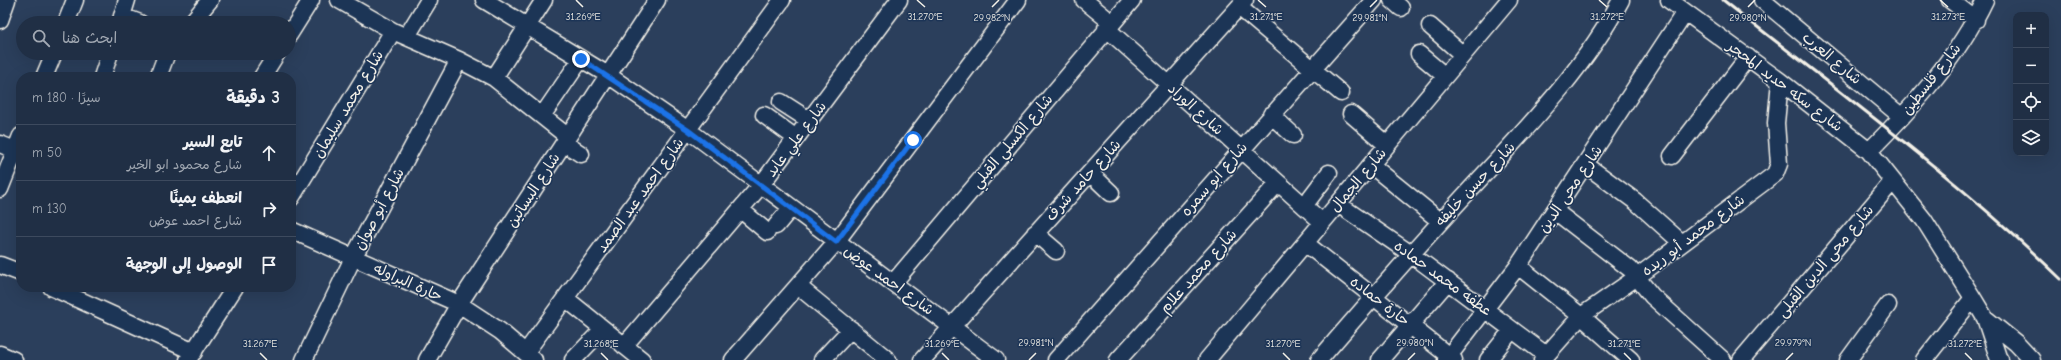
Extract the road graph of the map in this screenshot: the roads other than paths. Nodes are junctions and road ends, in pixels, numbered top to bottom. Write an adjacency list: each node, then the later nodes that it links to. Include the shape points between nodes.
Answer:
1 (7, 0): 28 (street)
2 (75, 0): 25 (street)
3 (127, 0): 26 (street)
4 (210, 0): 27 (street)
5 (311, 0): 30 (street)
6 (339, 0): 34 (street)
7 (428, 0): 34 (street, شارع محمد سليمان)
8 (484, 0): 31 (street, شارع احمد عوض)
9 (544, 0): 31 (street)
10 (657, 0): 49 (street, شارع البساتين)
11 (899, 0): 61 (street, شارع علي عابد)
12 (1018, 0): 93 (street)
13 (1084, 0): 32 (street, شارع الوراد)
14 (1132, 0): 32 (street, شارع الكسلي القبلي)
15 (1374, 0): 44 (street, شارع ابو سمره)
16 (1509, 0): 36 (street, شارع الجمال)
17 (1621, 0): 89 (street, شارع حسن خليفه, via 1589,52 1557,92)
18 (1668, 0): 24 (street, شارع سكه حديد المحجر)
19 (1762, 0): 60 (street, شارع العرب)
20 (1950, 0): 29 (street)
21 (1985, 0): 29 (street, شارع فلسطين)
22 (777, 2): 62 (street, شارع احمد عبد الصمد)
23 (1242, 3): 44 (street); 53 (street, شارع حامد شرف)
24 (1686, 12): 37 (street, شارع سكه حديد المحجر); 75 (street, شارع محى الدين)
25 (69, 16)
26 (122, 16)
27 (197, 16)
28 (0, 20)
29 (1976, 20): 60 (street, شارع فلسطين)
30 (296, 24)
31 (528, 26): 38 (street, شارع احمد عوض); 51 (street)
32 (1109, 26): 53 (street, شارع الوراد); 104 (street, شارع الكسلي القبلي)
33 (1430, 26): 36 (street)
34 (400, 33): 43 (street); 82 (street, شارع محمد سليمان)
35 (1419, 54): 50 (street)
36 (1463, 55): 50 (street, شارع الجمال)
37 (1748, 57): 52 (street, شارع سكه حديد المحجر); 73 (street)
38 (581, 59): 49 (street, شارع احمد عوض); 59 (street)
39 (51, 60): 45 (street)
40 (108, 60): 46 (street)
41 (164, 60): 47 (street)
42 (273, 60): 48 (street)
43 (460, 60): 51 (street); 98 (street, شارع أبو صوان)
44 (1313, 69): 54 (street); 58 (street, شارع ابو سمره)
45 (46, 72)
46 (104, 72)
47 (160, 72)
48 (265, 72)
49 (608, 75): 62 (street, شارع احمد عوض); 65 (street, شارع البساتين)
50 (1445, 76): 68 (street, شارع الجمال)
51 (494, 78): 59 (street)
52 (1780, 81): 71 (street, شارع سكه حديد المحجر); 95 (street, شارع محمد أبو ريده, via 1776,123 1779,164 1775,174)
53 (1169, 85): 70 (street, شارع الوراد); 76 (street, شارع حامد شرف)
54 (1341, 93)
55 (782, 102): 61 (street)
56 (1351, 114): 68 (street)
57 (764, 115): 64 (street)
58 (1271, 115): 63 (street); 70 (street, شارع ابو سمره)
59 (542, 116): 65 (street)
60 (1902, 117): 71 (street, شارع فلسطين)
61 (809, 120): 64 (street, شارع علي عابد)
62 (688, 130): 80 (street, شارع احمد عوض); 109 (street, شارع احمد عبد الصمد)
63 (1293, 134)
64 (796, 138): 80 (street, شارع علي عابد)
65 (566, 140): 72 (street); 111 (street, شارع البساتين)
66 (16, 143): 67 (street)
67 (0, 144)
68 (1387, 145): 74 (street, شارع الجمال)
69 (16, 148): 81 (street)
70 (1241, 149): 79 (street, شارع الوراد); 137 (street, شارع ابو سمره)
71 (1869, 151): 78 (street, شارع سكه حديد المحجر)
72 (581, 154)
73 (1672, 156)
74 (1371, 165): 84 (street, شارع الجمال); 89 (street)
75 (1586, 165): 88 (street, شارع محى الدين); 95 (street, via 1635,201)
76 (1090, 173): 83 (street); 92 (street, شارع حامد شرف)
77 (1329, 173): 85 (street)
78 (1893, 181): 110 (street, شارع سكه حديد المحجر, via 1924,220); 145 (street, شارع محى الدين القبلى)
79 (1278, 183): 85 (street, شارع الوراد); 138 (street, شارع محمد علام)
80 (761, 185): 86 (street, شارع احمد عوض); 87 (street, شارع علي عابد)
81 (0, 189)
82 (296, 190)
83 (1111, 193)
84 (1338, 204): 90 (street, شارع الجمال); 97 (street, عطفه محمد حماده)
85 (1304, 206): 90 (street, شارع الوراد)
86 (791, 208): 87 (street, via 772,229); 93 (street, شارع احمد عوض)
87 (741, 210): 121 (street, شارع علي عابد)
88 (1555, 211): 100 (street, شارع محى الدين); 102 (street)
89 (1440, 221): 97 (street, شارع حسن خليفه)
90 (1322, 222): 94 (street, شارع الجمال)
91 (296, 232): 98 (street, حارة البراوله)
92 (1036, 233): 96 (street); 117 (street, شارع حامد شرف)
93 (836, 242): 104 (street, شارع احمد عوض); 105 (street)
94 (1305, 243): 108 (street, حارة حماده); 139 (street, شارع الجمال)
95 (1682, 243): 102 (street, شارع محمد أبو ريده)
96 (1056, 252)
97 (1411, 254): 103 (street, عطفه محمد حماده); 108 (street, شارع حسن خليفه)
98 (353, 258): 111 (street, حارة البراوله); 128 (street, شارع أبو صوان)
99 (0, 265): 101 (street)
100 (1518, 266): 113 (street, شارع محى الدين); 114 (street)
101 (16, 272)
102 (1637, 277): 114 (street, شارع محمد أبو ريده); 144 (street, via 1652,296)
103 (1448, 281): 113 (street, عطفه محمد حماده); 116 (street)
104 (894, 282): 117 (street, شارع احمد عوض)
105 (798, 286): 119 (street); 132 (street)
106 (61, 292): 123 (street)
107 (232, 292): 123 (street)
108 (1374, 296): 116 (street, حارة حماده); 140 (street, شارع حسن خليفه)
109 (565, 298): 118 (street); 124 (street, شارع احمد عبد الصمد)
110 (1973, 298): 115 (street, شارع سكه حديد المحجر); 147 (street)
111 (459, 304): 124 (street, حارة البراوله, via 500,331); 129 (street, شارع البساتين)
112 (1888, 305): 146 (street)
113 (1486, 309): 120 (street, عطفه محمد حماده); 126 (street, شارع محى الدين)
114 (1581, 316): 125 (street, شارع محمد أبو ريده); 143 (street)
115 (1985, 318): 148 (street); 149 (street, via 2016,343)
116 (1410, 325): 126 (street, حارة حماده); 141 (street)
117 (951, 326): 135 (street, شارع حامد شرف); 136 (street, شارع احمد عوض)
118 (603, 329): 121 (street); 130 (street)
119 (850, 329): 133 (street); 134 (street)
120 (1512, 330): 125 (street, عطفه محمد حماده); 142 (street)
121 (624, 346): 131 (street)
122 (0, 354): 127 (street)
123 (191, 356)
124 (530, 356)
125 (1544, 358)
126 (1450, 359)
127 (14, 360)
128 (304, 360)
129 (427, 360)
130 (573, 360)
131 (642, 360)
132 (734, 360)
133 (822, 360)
134 (888, 360)
135 (922, 360)
136 (996, 360)
137 (1056, 360)
138 (1118, 360)
139 (1207, 360)
140 (1319, 360)
141 (1380, 360)
142 (1488, 360)
143 (1631, 360)
144 (1723, 360)
145 (1741, 360)
146 (1848, 360)
147 (1924, 360)
148 (2000, 360)
149 (2032, 360)

